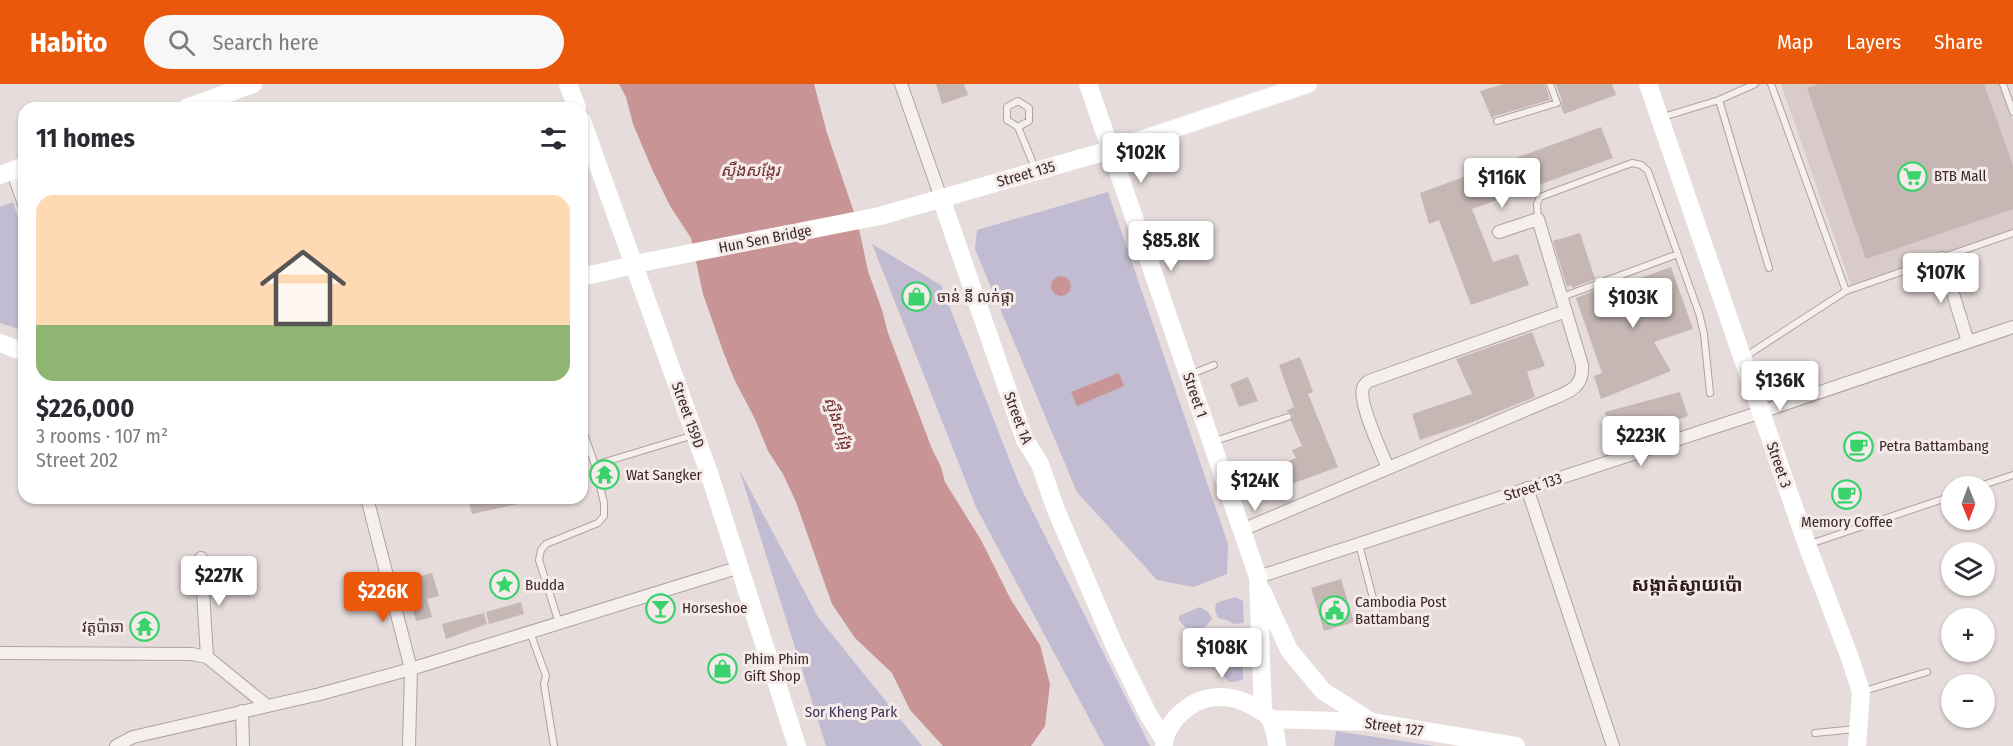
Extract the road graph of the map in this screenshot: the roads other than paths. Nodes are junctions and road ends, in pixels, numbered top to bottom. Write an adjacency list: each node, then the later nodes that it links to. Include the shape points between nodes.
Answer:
1 (568, 84): 13 (street)
2 (901, 84): 23 (street, Street 1A)
3 (1088, 84): 19 (street, Street 1)
4 (1308, 84): 19 (street, Street 135)
5 (1550, 84): 16 (lane, via 1557,103)
6 (1648, 84): 15 (street, Street 3)
7 (1755, 84): 11 (lane)
8 (1771, 84): 33 (lane)
9 (2003, 84): 14 (lane)
10 (243, 86): 12 (street)
11 (1719, 100): 15 (lane); 31 (lane)
12 (202, 102)
13 (575, 102)
14 (2013, 112)
15 (1659, 118): 40 (street, Street 3)
16 (1497, 122)
17 (1018, 127): 17 (lane, via 1006,120 1007,107 1018,101 1029,108 1029,121); 21 (lane)
18 (588, 136): 30 (street, Street 159D)
19 (1110, 150): 21 (street, Street 135); 42 (street, Street 1)
20 (12, 170): 22 (street)
21 (1037, 171): 23 (street, Street 135)
22 (18, 187)
23 (941, 198): 24 (street, Street 135); 76 (street, Street 1A, via 1024,440 1040,464 1115,647)
24 (880, 216): 30 (street, Hun Sen Bridge)
25 (1538, 219): 26 (street); 28 (lane, via 1540,197 1632,163 1641,165 1648,171); 34 (street)
26 (1499, 232)
27 (2013, 234): 29 (lane)
28 (1678, 254): 34 (lane); 43 (lane, via 1702,323)
29 (1942, 258): 33 (lane); 37 (street)
30 (642, 263): 32 (street, Hun Sen Bridge); 46 (street, Street 159D)
31 (1769, 268)
32 (588, 276)
33 (1845, 291): 40 (lane)
34 (1562, 297): 35 (street)
35 (1566, 311): 50 (street, via 1583,374 1570,391); 50 (street, via 1363,386 1367,416)
36 (2013, 327): 37 (street, Street 133)
37 (1968, 342): 44 (street, Street 133)
38 (0, 344): 39 (street)
39 (18, 350)
40 (1743, 358): 44 (street, Street 3)
41 (1214, 365): 42 (lane)
42 (1188, 375): 47 (street, Street 1)
43 (1710, 393)
44 (1761, 412): 53 (street, Street 133); 58 (street, Street 3)
45 (1288, 417): 47 (lane)
46 (694, 435): 49 (lane); 60 (street, Street 159D)
47 (1212, 442): 56 (street, Street 1)
48 (588, 445): 49 (lane)
49 (595, 465): 63 (lane, via 604,516 598,523 546,544 541,550 539,560)
50 (1388, 468): 56 (street)
51 (2013, 475): 52 (lane)
52 (1995, 481)
53 (1527, 489): 57 (street, Street 133); 84 (street)
54 (1941, 500): 58 (lane)
55 (370, 504): 67 (street)
56 (1242, 530): 61 (street, Street 1)
57 (1359, 543): 61 (street, Street 133); 62 (lane)
58 (1807, 545): 69 (street, Street 3)
59 (201, 558): 66 (street)
60 (740, 567): 63 (street); 81 (street, Street 159D)
61 (1258, 580): 72 (street, Street 1); 73 (street, via 1289,650 1323,691)
62 (1376, 610)
63 (559, 623): 64 (street)
64 (530, 632): 67 (street); 80 (lane, via 546,676)
65 (0, 653): 66 (street)
66 (207, 657): 70 (street)
67 (411, 669): 70 (street); 79 (street)
68 (1926, 672): 69 (lane)
69 (1861, 692): 75 (street, Street 3)
70 (266, 705): 71 (street)
71 (242, 711): 77 (street, via 133,737); 78 (street)
72 (1267, 716): 73 (street, Street 127); 76 (street, via 1249,703 1229,696 1208,697 1188,705 1173,721); 82 (street, Street 1)
73 (1371, 722): 83 (street, Street 127)
74 (1815, 733): 75 (lane)
75 (1858, 737)
76 (1164, 743)
77 (116, 746)
78 (243, 746)
79 (409, 746)
80 (554, 746)
81 (797, 746)
82 (1277, 746)
83 (1516, 746)
84 (1613, 746)

